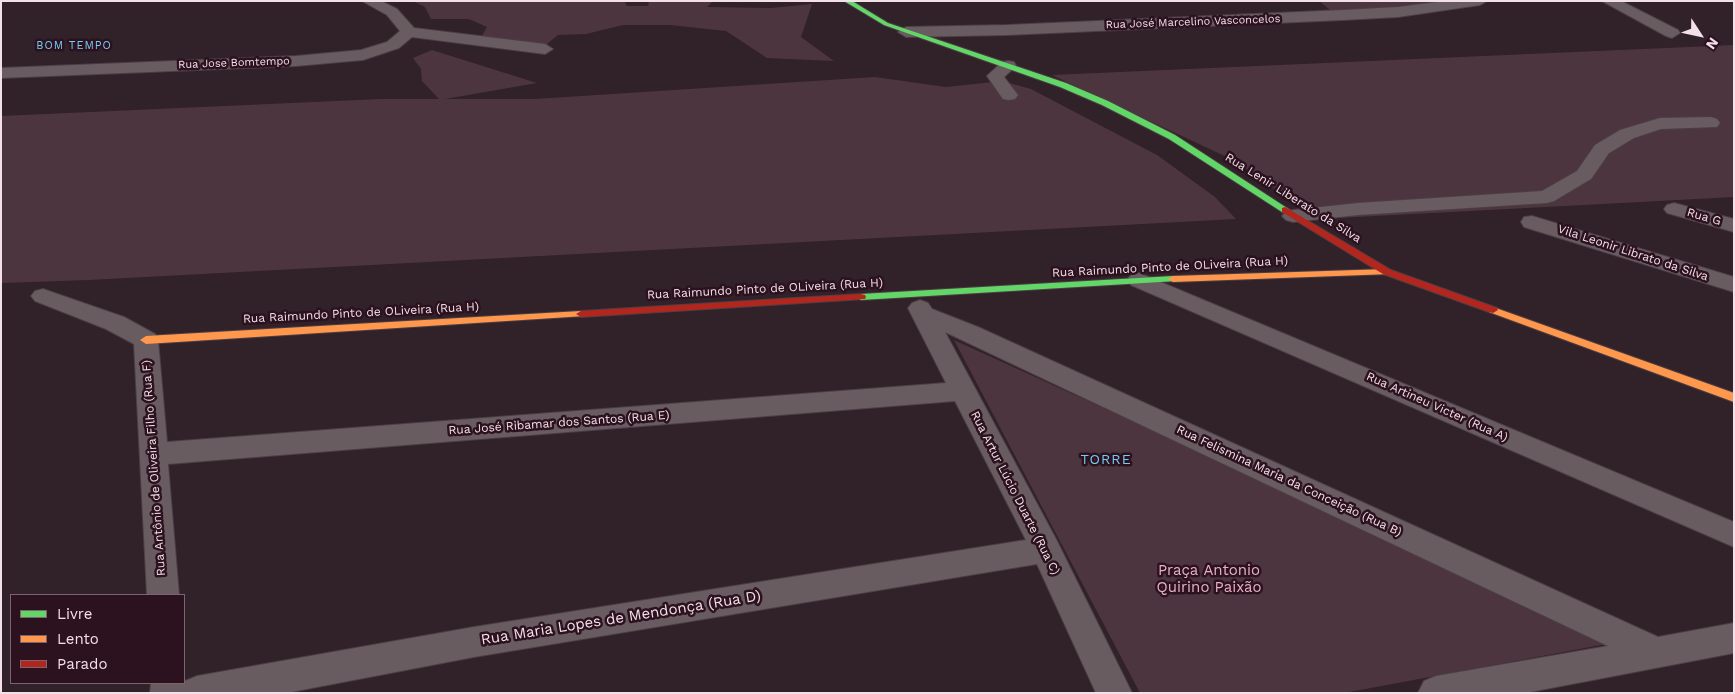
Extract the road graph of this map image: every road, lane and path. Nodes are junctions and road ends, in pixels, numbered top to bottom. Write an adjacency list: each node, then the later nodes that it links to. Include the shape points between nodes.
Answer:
1 (369, 1): 5 (street, via 392,12)
2 (847, 1): 6 (street, Rua Lenir Liberato da Silva)
3 (1480, 1): 6 (street, Rua José Marcelino Vasconcelos, via 1398,12 1343,15)
4 (1608, 1): 7 (street)
5 (409, 32): 8 (street); 10 (street, Rua Jose Bomtempo, via 382,50 342,58)
6 (906, 32): 9 (street, Rua Lenir Liberato da Silva)
7 (1672, 33)
8 (545, 49)
9 (1008, 66): 11 (street, via 994,76); 14 (street, Rua Lenir Liberato da Silva, via 1097,99 1172,137)
10 (1, 73)
11 (1008, 95)
12 (1711, 123): 14 (street, via 1660,124 1627,134 1602,149 1584,175 1547,197)
13 (1674, 209): 16 (street, Rua G)
14 (1293, 216): 17 (street, Rua Lenir Liberato da Silva)
15 (1532, 222): 19 (street, Vila Leonir Librato da Silva)
16 (1734, 226)
17 (1387, 272): 18 (street, Rua Raimundo Pinto de OLiveira (Rua H)); 24 (street, Rua Lenir Liberato da Silva)
18 (1139, 280): 21 (street, Rua Raimundo Pinto de OLiveira (Rua H)); 26 (street, Rua Artineu Victer (Rua A))
19 (1734, 285)
20 (43, 296): 22 (street, via 115,323)
21 (918, 304): 22 (street, Rua Raimundo Pinto de OLiveira (Rua H)); 23 (street, Rua Artur Lúcio Duarte (Rua C)); 30 (street, Rua Felismina Maria da Conceição (Rua B), via 978,337)
22 (146, 340): 25 (street, Rua Antônio de Oliveira Filho (Rua F))
23 (963, 391): 25 (street, Rua José Ribamar dos Santos (Rua E)); 27 (street, Rua Artur Lúcio Duarte (Rua C))
24 (1734, 398)
25 (155, 454): 28 (street, Rua Antônio de Oliveira Filho (Rua F))
26 (1734, 535)
27 (1046, 550): 31 (street, Rua Maria Lopes de Mendonça (Rua D), via 474,642); 32 (street, Rua Artur Lúcio Duarte (Rua C))
28 (163, 594)
29 (1733, 638): 30 (street)
30 (1654, 651): 33 (street)
31 (197, 693)
32 (1114, 693)
33 (1436, 693)

